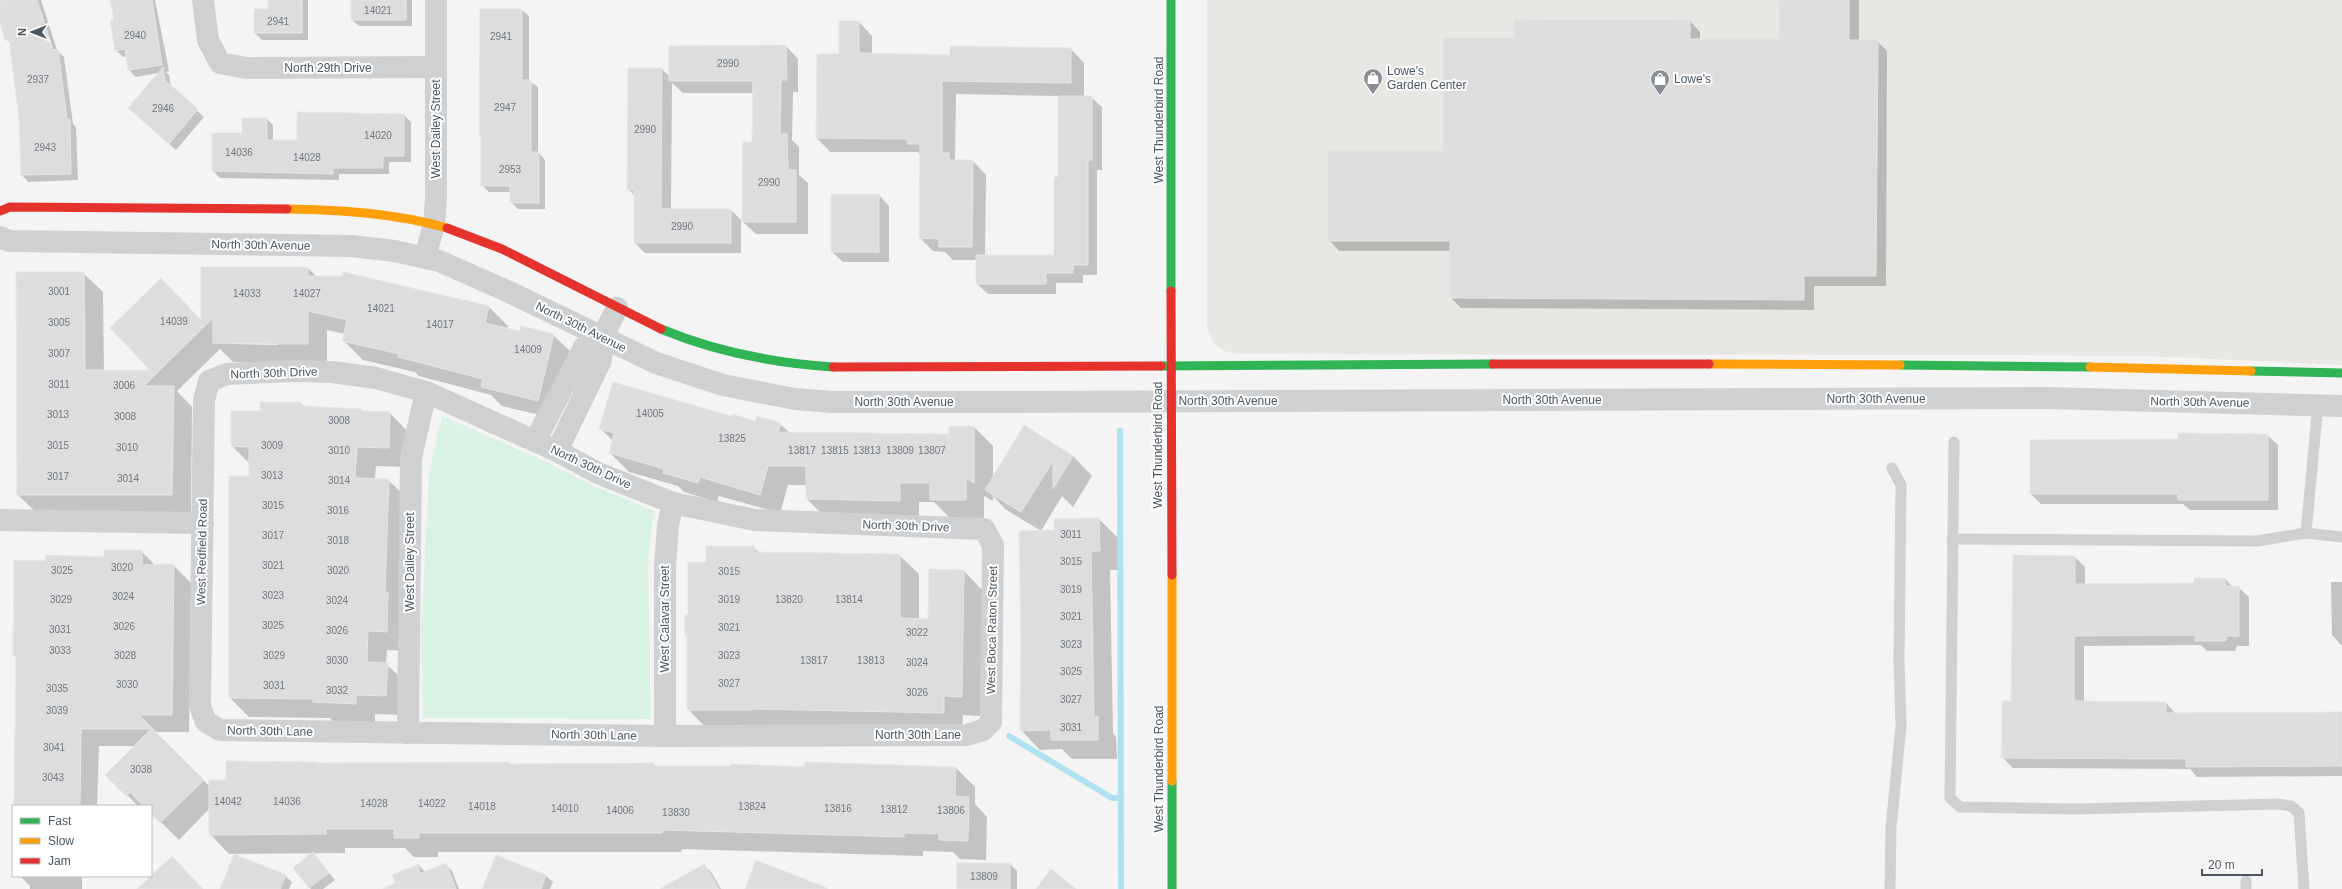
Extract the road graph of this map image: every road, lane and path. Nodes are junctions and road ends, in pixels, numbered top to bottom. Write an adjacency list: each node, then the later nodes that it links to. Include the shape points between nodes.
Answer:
1 (203, 0): 4 (street, North 29th Drive, via 208,40 220,63 246,68)
2 (436, 0): 4 (street, West Dailey Street)
3 (1171, 0): 11 (street, West Thunderbird Road)
4 (436, 67): 6 (street, West Dailey Street)
5 (0, 211): 6 (street, via 10,207 292,210 379,216)
6 (434, 225): 8 (street, West Dailey Street); 9 (street, via 470,236 514,255)
7 (0, 237): 8 (street, North 30th Avenue, via 9,241 351,246)
8 (425, 257): 10 (street, North 30th Avenue, via 464,271)
9 (617, 308): 10 (street); 11 (street, via 659,328 704,344 752,358 790,365)
10 (602, 338): 15 (street, North 30th Avenue, via 688,375 736,388 795,399 831,402); 18 (street, via 584,347); 20 (street, via 602,360)
11 (1170, 367): 12 (street, via 1534,364 1999,365); 15 (street, West Thunderbird Road)
12 (2342, 372)
13 (209, 380): 14 (street, North 30th Drive, via 227,374 332,372 376,378); 24 (street, West Redfield Road, via 204,400)
14 (426, 392): 18 (street, North 30th Drive); 31 (street, West Dailey Street, via 411,458)
15 (1170, 401): 16 (street, North 30th Avenue, via 2047,398); 33 (street, West Thunderbird Road)
16 (2318, 404): 17 (street, North 30th Avenue); 26 (lane)
17 (2342, 406)
18 (535, 441): 20 (street, North 30th Drive)
19 (1954, 442): 28 (lane)
20 (557, 451): 22 (street, North 30th Drive, via 598,473)
21 (1892, 468): 34 (lane, via 1901,485 1901,726 1891,828)
22 (673, 503): 25 (street, North 30th Drive, via 755,520); 32 (street, West Calavar Street, via 668,525 665,567)
23 (0, 520): 24 (street)
24 (202, 523): 29 (street, West Redfield Road, via 200,706)
25 (984, 529): 30 (street, West Boca Raton Street, via 993,545 992,722)
26 (2306, 533): 27 (lane); 28 (lane, via 2257,541)
27 (2342, 537)
28 (1952, 539): 35 (lane, via 1950,798 1960,807 2076,810 2205,804 2291,806 2299,813)
29 (206, 722): 31 (street, North 30th Lane, via 220,730)
30 (984, 730): 32 (street, North 30th Lane, via 967,735)
31 (408, 733): 32 (street, North 30th Lane)
32 (665, 736)
33 (1172, 889)
34 (1890, 889)
35 (2304, 889)

